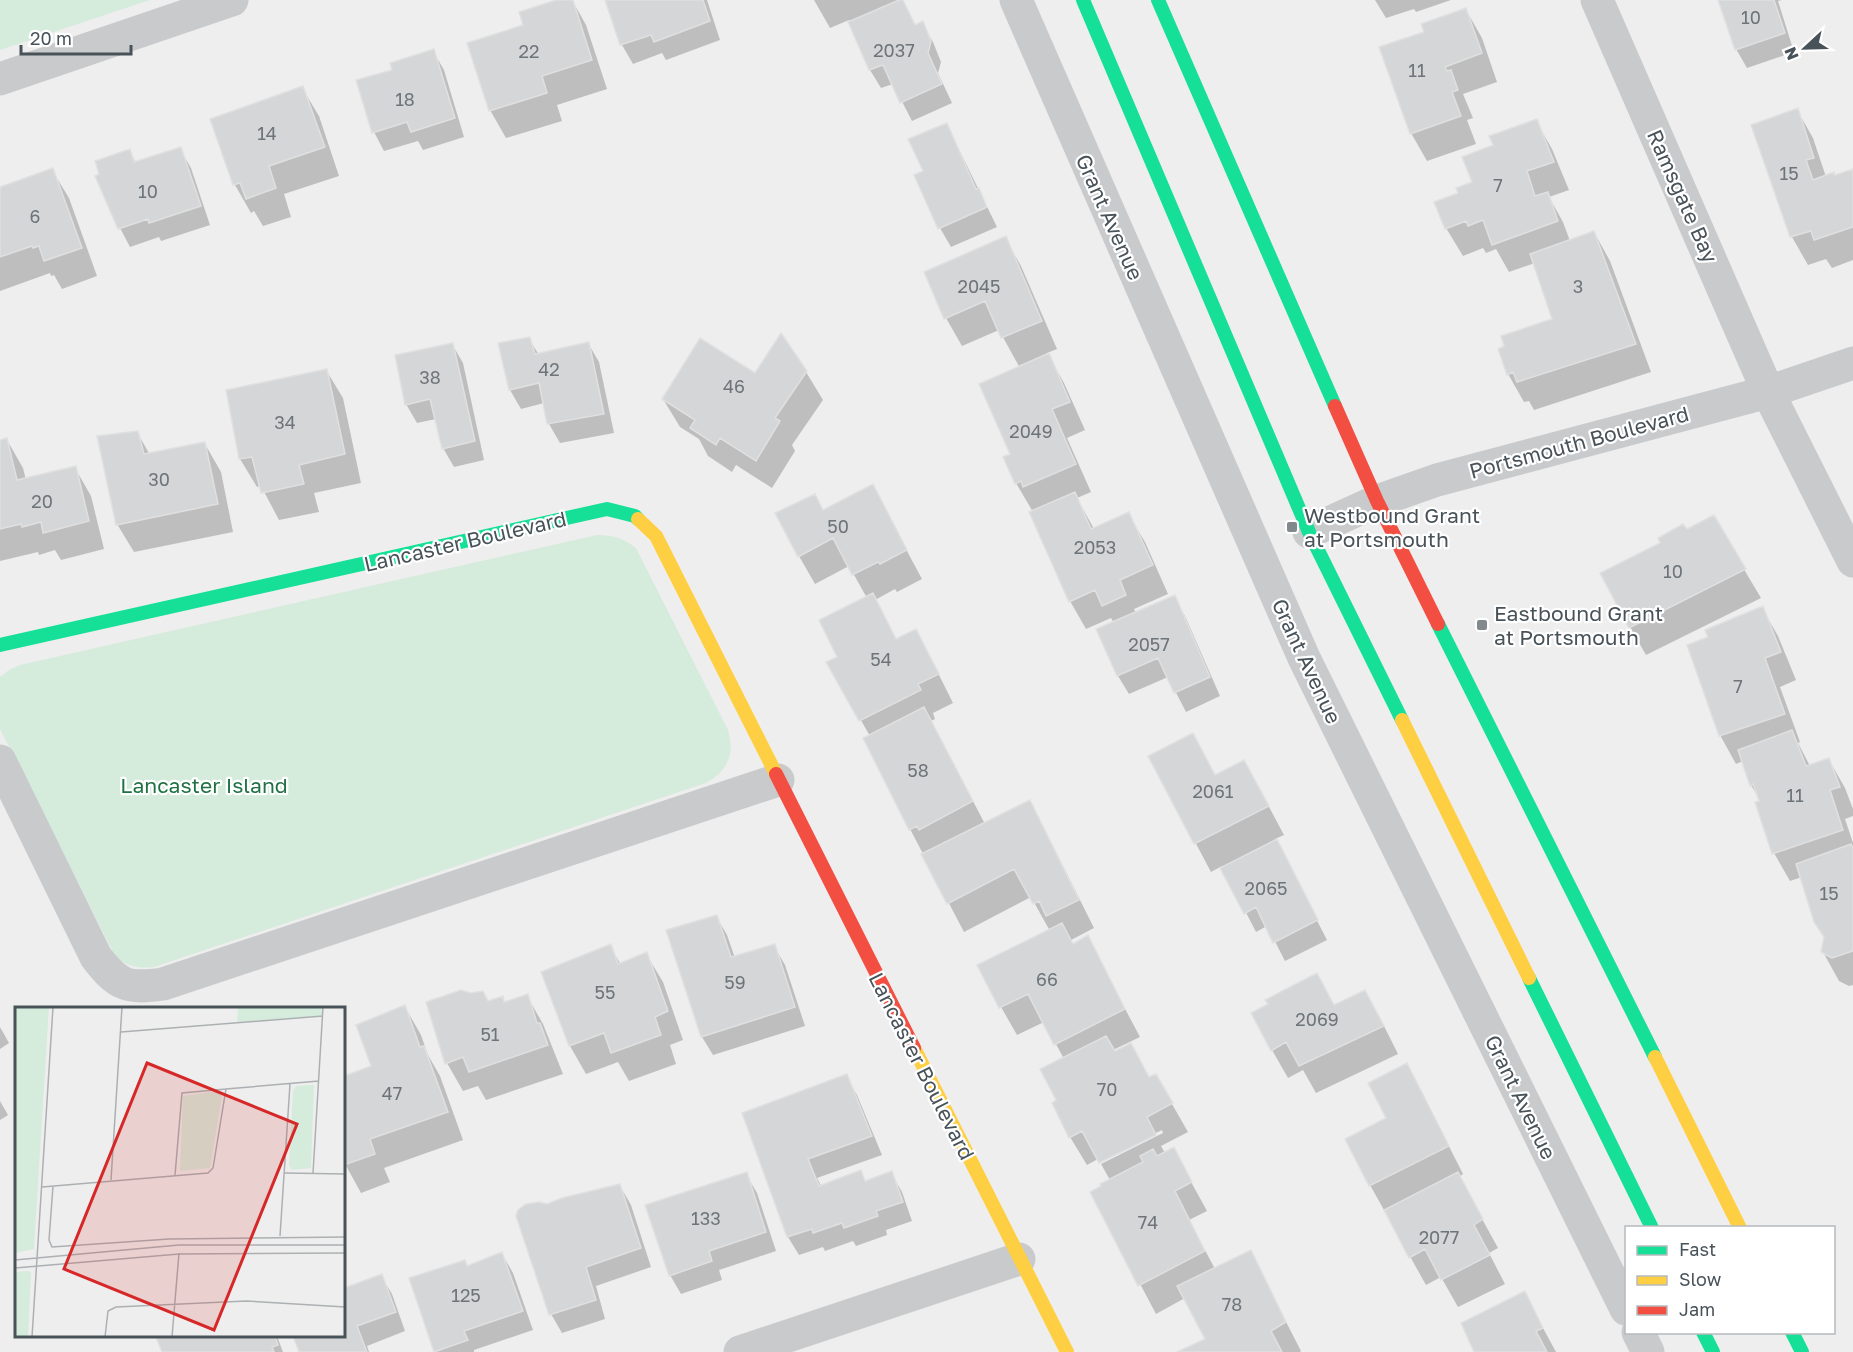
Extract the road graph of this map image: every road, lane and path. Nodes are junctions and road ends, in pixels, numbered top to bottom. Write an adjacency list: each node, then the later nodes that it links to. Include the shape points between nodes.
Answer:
1 (232, 0): 6 (street)
2 (1016, 0): 18 (street, Grant Avenue, via 1304,658)
3 (1083, 0): 10 (main road)
4 (1158, 0): 9 (main road)
5 (1597, 0): 8 (street, Ramsgate Bay)
6 (0, 79)
7 (1853, 363): 8 (street, Portsmouth Boulevard)
8 (1768, 392): 9 (street, Portsmouth Boulevard, via 1437,480); 11 (street, Ramsgate Bay)
9 (1377, 501): 10 (street, Portsmouth Boulevard); 16 (main road)
10 (1309, 532): 15 (main road)
11 (1853, 561)
12 (0, 645): 14 (main road, Lancaster Boulevard, via 607,509 635,516 656,536)
13 (0, 761): 14 (street, via 96,957 124,984 143,987)
14 (778, 780): 17 (main road, Lancaster Boulevard)
15 (1652, 1226)
16 (1740, 1226)
17 (1019, 1259): 22 (street); 23 (main road, Lancaster Boulevard)
18 (1625, 1307)
19 (1639, 1334): 24 (street)
20 (1704, 1334): 25 (main road)
21 (1793, 1334): 26 (main road)
22 (740, 1352)
23 (1067, 1352)
24 (1648, 1352)
25 (1713, 1352)
26 (1802, 1352)

